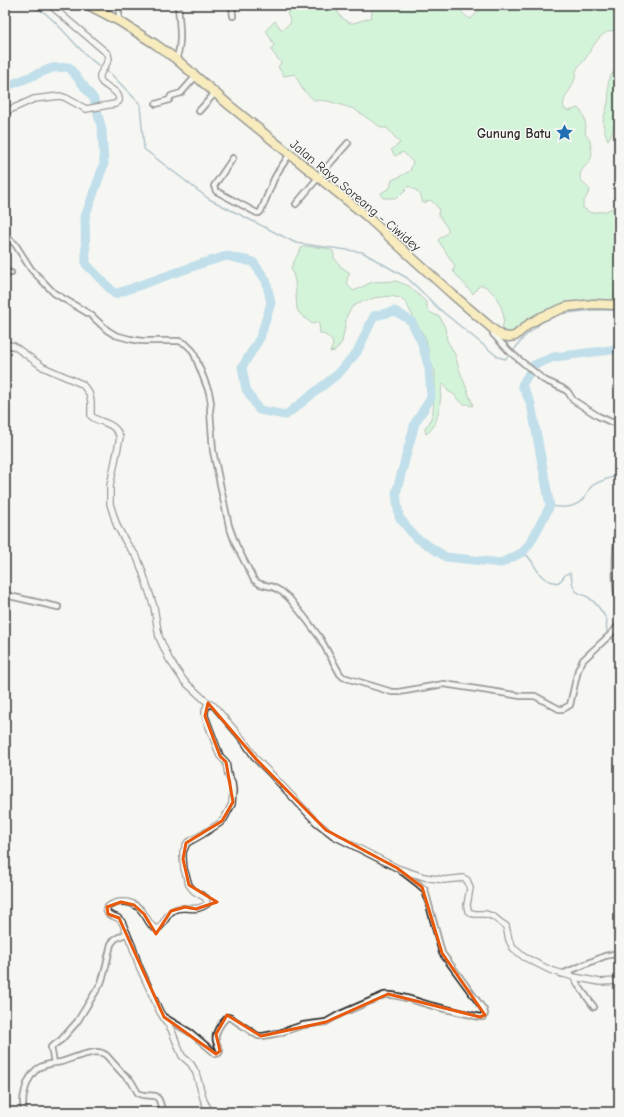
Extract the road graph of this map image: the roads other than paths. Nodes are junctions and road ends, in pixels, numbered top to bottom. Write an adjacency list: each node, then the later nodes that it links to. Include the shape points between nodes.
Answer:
1 (50, 5): 13 (street, via 108,54 109,59 100,79 118,94 120,99 115,104 86,109 60,96 34,99)
2 (88, 5): 7 (highway, Jalan Raya Soreang - Ciwidey)
3 (119, 5): 7 (street)
4 (178, 5): 8 (street, via 180,47)
5 (232, 5): 6 (street)
6 (233, 16)
7 (119, 21): 8 (highway, Jalan Raya Soreang - Ciwidey)
8 (176, 60): 9 (highway, Jalan Raya Soreang - Ciwidey)
9 (196, 76): 10 (highway, Jalan Raya Soreang - Ciwidey); 11 (street, via 181,93)
10 (215, 93): 12 (street); 15 (highway, Jalan Raya Soreang - Ciwidey)
11 (156, 104)
12 (199, 111)
13 (5, 112)
14 (348, 143): 17 (street)
15 (290, 154): 16 (street, via 279,170 259,213 214,188); 17 (highway, Jalan Raya Soreang - Ciwidey)
16 (233, 158)
17 (319, 177): 18 (street); 23 (highway, Jalan Raya Soreang - Ciwidey)
18 (296, 204)
19 (5, 238): 30 (street, via 15,244 31,269 54,293 91,315 115,335 142,341 179,340 193,351 209,392 213,451 229,526 236,545 254,580 273,587 289,598 320,638 343,677 392,692 444,684 535,696 563,709 570,705 578,670 583,660)
20 (5, 272): 21 (street)
21 (11, 273)
22 (619, 305): 23 (highway, Jalan Raya Soreang - Ciwidey, via 566,307 541,317 509,338)
23 (494, 330): 25 (street, via 493,334 510,352 544,380 562,388 573,400 598,416)
24 (5, 346): 31 (street, via 14,346 43,367 82,384 92,401 91,416 114,427 118,432 120,436 110,486 110,504 117,526 142,570 164,649 184,681)
25 (619, 424)
26 (619, 531): 28 (street, via 616,541 616,584)
27 (5, 594): 29 (street)
28 (619, 601)
29 (58, 607)
30 (619, 625)
31 (208, 703): 32 (street, via 214,706 256,759 326,830); 33 (street, via 205,716 220,756 226,762 232,783 233,800 222,821 187,843 183,852 184,869 189,885 206,898 207,904 196,909 185,907 171,911 157,929 153,928 140,909 134,905 121,902 109,905 106,909 108,915 121,920)
32 (397, 868): 35 (street, via 433,879 463,878 470,888 468,911 494,917 506,926 509,940 524,957); 39 (street, via 424,890 442,953 484,1010 483,1017 388,994 326,1022 303,1025 263,1036 258,1036 231,1018 227,1018 219,1026 216,1034 220,1051 218,1054 191,1033)
33 (126, 933): 39 (street); 40 (street, via 111,944 103,979 77,1022 51,1047)
34 (619, 953): 35 (street, via 605,956)
35 (562, 974): 36 (street)
36 (574, 977): 37 (street, via 600,982); 38 (street)
37 (619, 981)
38 (594, 1007)
39 (164, 1017): 43 (street, via 182,1056 194,1068)
40 (54, 1063): 41 (street, via 38,1068 31,1076 24,1092); 42 (street, via 92,1053 103,1053 131,1081 138,1093 158,1098)
41 (24, 1112)
42 (163, 1112)
43 (210, 1112)

